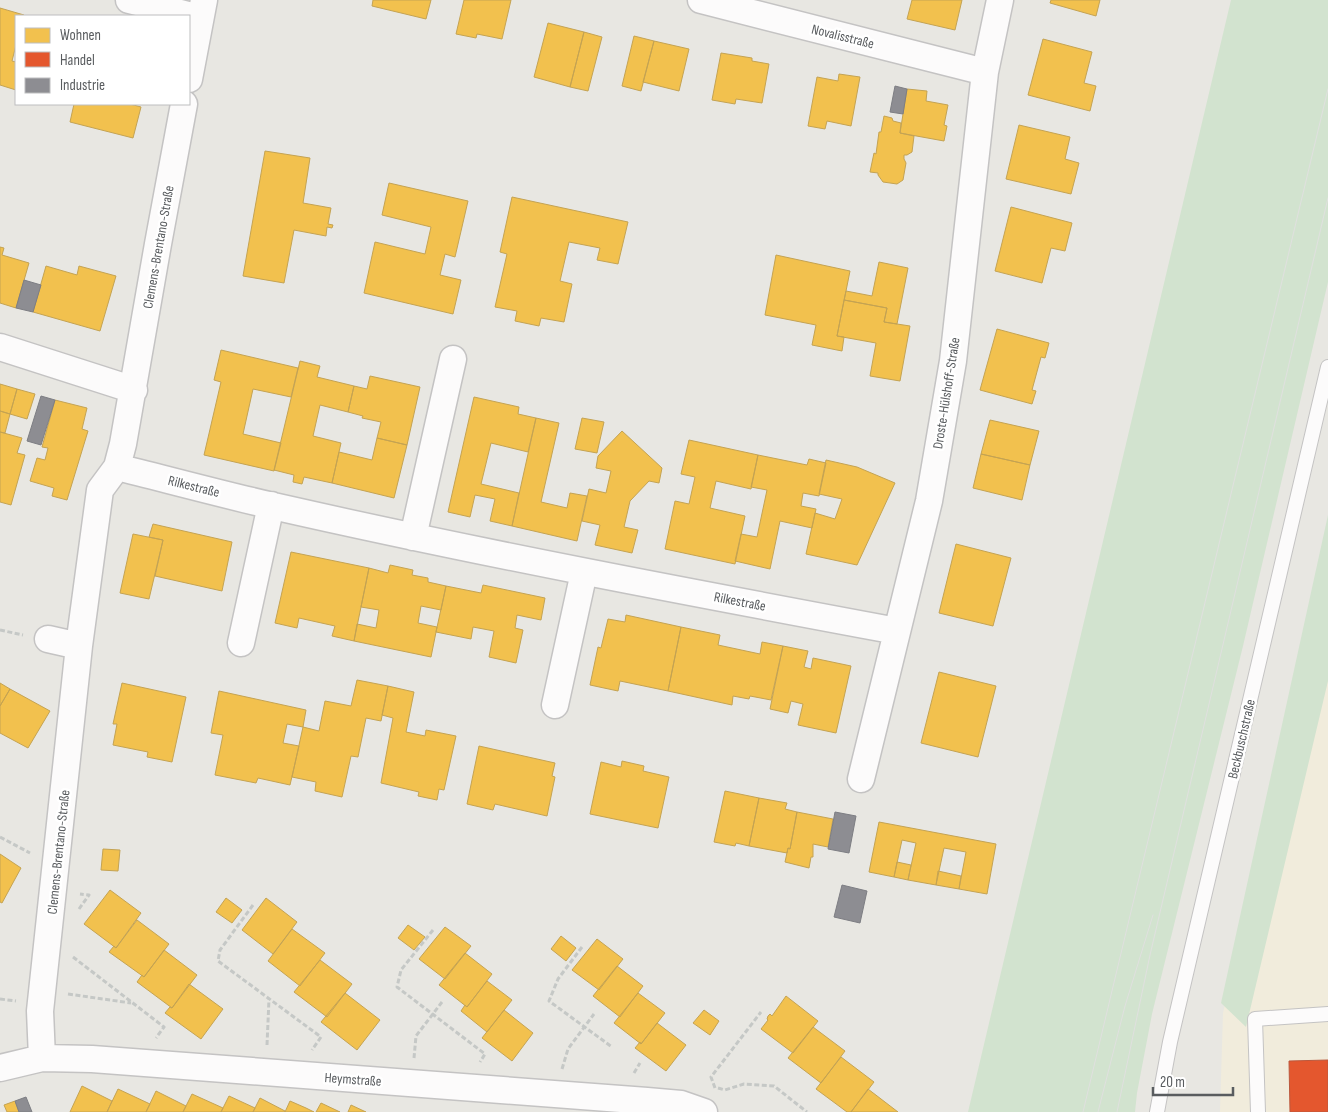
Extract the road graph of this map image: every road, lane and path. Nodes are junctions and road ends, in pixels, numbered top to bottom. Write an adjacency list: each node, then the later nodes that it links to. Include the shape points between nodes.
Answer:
1 (129, 0): 4 (street)
2 (701, 0): 5 (street, Novalisstraße)
3 (1000, 0): 5 (street, Droste-Hülshoff-Straße)
4 (202, 9): 6 (street)
5 (986, 72): 16 (street, Droste-Hülshoff-Straße, via 952,361 929,501)
6 (190, 74)
7 (184, 105): 11 (street, Clemens-Brentano-Straße)
8 (0, 347): 11 (street)
9 (453, 359): 14 (street)
10 (1328, 367): 52 (lane, Beckbuschstraße, via 1170,1042)
11 (134, 390): 12 (street, Clemens-Brentano-Straße)
12 (117, 467): 13 (street, Rilkestraße); 19 (street, Clemens-Brentano-Straße, via 100,490)
13 (271, 506): 14 (street, Rilkestraße); 18 (street)
14 (413, 537): 15 (street, Rilkestraße)
15 (584, 572): 16 (street, Rilkestraße); 20 (street)
16 (897, 631): 21 (street, Droste-Hülshoff-Straße)
17 (48, 639): 19 (street)
18 (241, 643)
19 (79, 646): 23 (street, Clemens-Brentano-Straße)
20 (555, 705)
21 (861, 779)
22 (0, 837): 23 (path, via 27,853)
23 (58, 855): 24 (street, Clemens-Brentano-Straße)
24 (54, 892): 26 (path, via 89,895); 30 (street, Clemens-Brentano-Straße)
25 (253, 905): 31 (path, via 220,950 218,961)
26 (74, 916)
27 (432, 930): 37 (path, via 401,970 397,987)
28 (582, 947): 38 (path, via 558,979 549,1001)
29 (70, 955): 33 (path)
30 (43, 990): 33 (path); 40 (street, Clemens-Brentano-Straße, via 40,1011)
31 (269, 999): 43 (path); 44 (path, via 321,1037 303,1062)
32 (442, 1002): 37 (path)
33 (132, 1003): 41 (path, via 164,1027 146,1051)
34 (761, 1012): 47 (path, via 711,1077)
35 (594, 1014): 38 (path)
36 (1328, 1014): 53 (lane, via 1255,1019)
37 (433, 1015): 45 (path, via 416,1036); 46 (path, via 485,1054 471,1074)
38 (585, 1027): 39 (path); 48 (path, via 568,1049)
39 (612, 1048)
40 (42, 1058): 41 (street, Heymstraße); 42 (street, Heymstraße)
41 (146, 1063): 43 (street, Heymstraße)
42 (0, 1068)
43 (266, 1072): 44 (street, Heymstraße)
44 (301, 1075): 45 (street, Heymstraße)
45 (412, 1083): 46 (street, Heymstraße)
46 (469, 1087): 48 (street, Heymstraße)
47 (715, 1088): 49 (path); 51 (path, via 725,1090 744,1084 774,1086)
48 (559, 1094): 50 (street, Heymstraße)
49 (709, 1104): 50 (street, Heymstraße)
50 (647, 1106)
51 (807, 1112)
52 (1157, 1112)
53 (1258, 1112)

